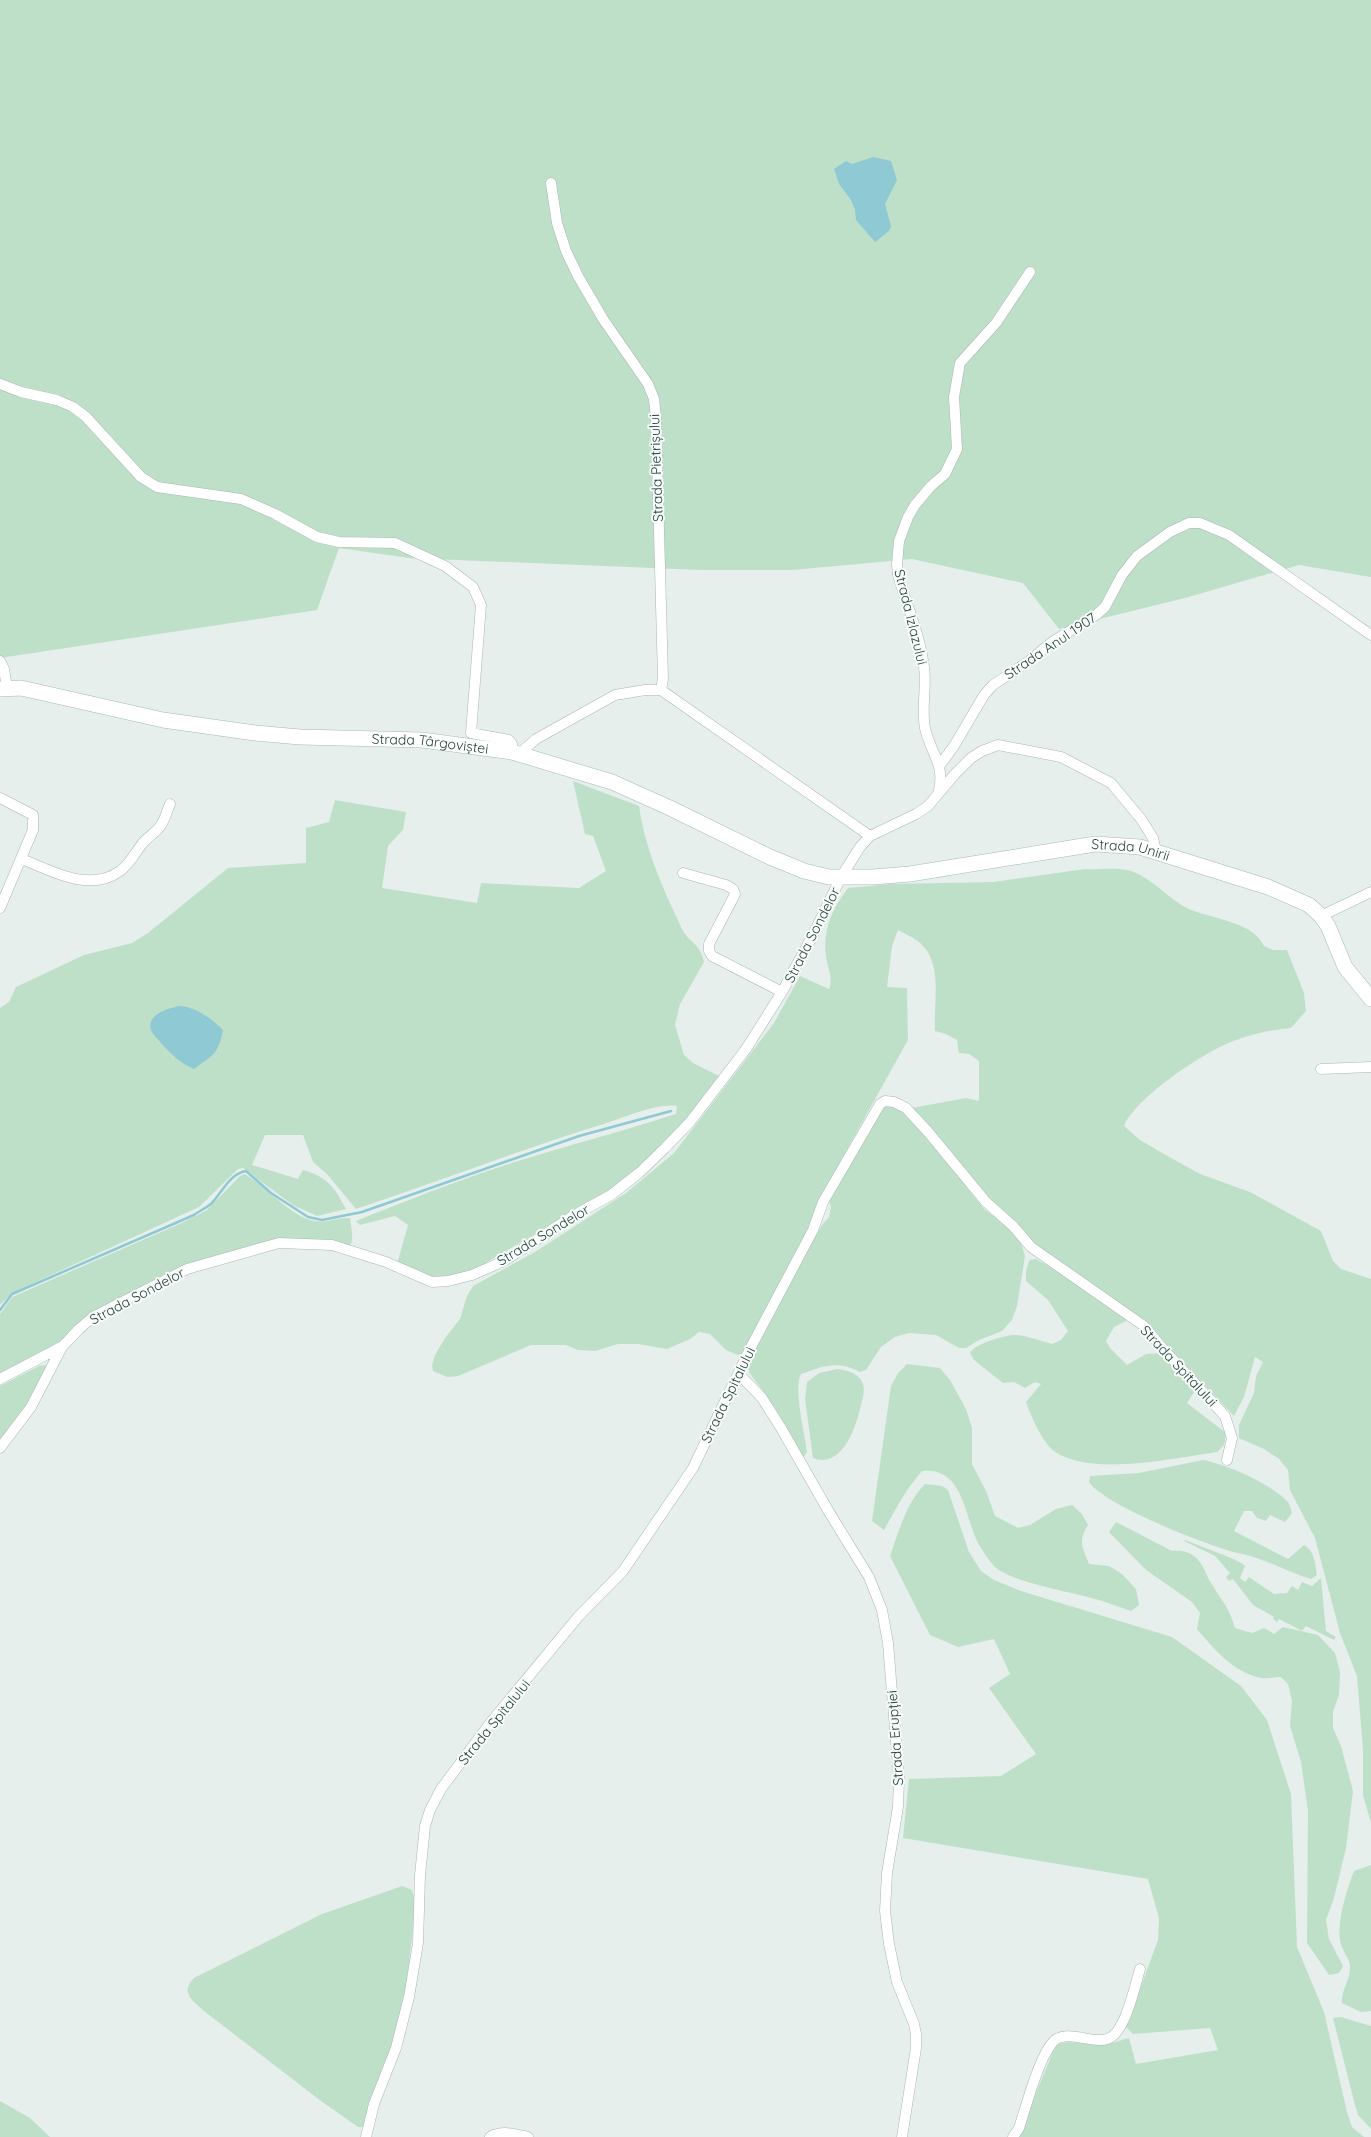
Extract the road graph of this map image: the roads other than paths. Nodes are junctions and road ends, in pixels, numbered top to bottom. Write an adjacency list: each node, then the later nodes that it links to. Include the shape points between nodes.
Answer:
1 (551, 183): 7 (street, Strada Pietrișului, via 557,223 570,260 603,319 648,384 654,399)
2 (1030, 272): 10 (street, Strada Izlazului, via 996,323 960,363 954,397 957,449 945,474 915,505 899,541 898,575 919,640 924,669 925,727 928,742)
3 (0, 384): 8 (street, via 73,407 142,477 156,487 241,499 316,537 339,542 395,543 451,570 474,588 480,605)
4 (1371, 636): 10 (street, Strada Anul 1907, via 1229,535 1200,523 1189,523 1170,532 1137,556 1105,607 1096,615 1052,642 993,686)
5 (0, 661): 6 (street, via 4,669)
6 (4, 688): 8 (main road, Strada Târgoviștei, via 33,690 163,720 255,734)
7 (662, 690): 9 (street, via 616,696 536,738); 14 (street)
8 (471, 739): 9 (main road, Strada Târgoviștei)
9 (516, 753): 18 (main road, Strada Târgoviștei, via 612,782 794,867)
10 (940, 765): 11 (street, Strada Izlazului)
11 (939, 791): 14 (street, via 935,799 916,814); 15 (street, via 971,758 998,745 1061,757 1112,783 1141,819 1153,838)
12 (0, 798): 16 (street, via 33,815 34,830)
13 (170, 804): 16 (street, via 161,825 120,871 104,879 86,881 61,875)
14 (870, 836): 18 (street)
15 (1156, 852): 18 (main road, Strada Unirii, via 1128,845 1095,844 930,871); 21 (main road, Strada Unirii, via 1268,888 1309,905)
16 (22, 858): 20 (street)
17 (683, 873): 22 (street, Strada Sondelor, via 726,884 733,889 732,900 709,944 708,951 712,956)
18 (841, 877): 22 (street, Strada Sondelor)
19 (1371, 892): 21 (street)
20 (0, 908)
21 (1321, 916): 23 (main road, via 1345,967)
22 (782, 992): 26 (street, Strada Sondelor, via 740,1057 690,1122 665,1148 611,1195 504,1261 472,1275 432,1282 386,1262 332,1246 280,1243 186,1269 93,1316)
23 (1371, 999)
24 (1371, 1067): 25 (street)
25 (1321, 1069)
26 (62, 1347): 28 (street); 29 (street, Strada Sondelor, via 32,1407)
27 (739, 1374): 30 (street, Strada Spitalului, via 813,1230 823,1202 867,1123 880,1104 894,1102 916,1117 975,1190 1031,1247 1144,1326 1225,1416 1232,1438); 32 (street, Strada Spitalului, via 693,1468 633,1558 578,1617 492,1722 441,1789 430,1810 424,1836 418,1943 409,1997 396,2048 374,2104); 35 (street, Strada Erupției, via 762,1398 781,1428 869,1577 882,1610 888,1642 899,1778 885,1911 898,1982 916,2034)
28 (0, 1379)
29 (0, 1448)
30 (1227, 1460)
31 (1140, 1969): 36 (street, via 1121,2027 1114,2036 1103,2040 1066,2036 1052,2043 1043,2058 1019,2128)
32 (366, 2137)
33 (490, 2137): 34 (street, via 501,2133)
34 (528, 2137)
35 (902, 2137)
36 (1012, 2137)

